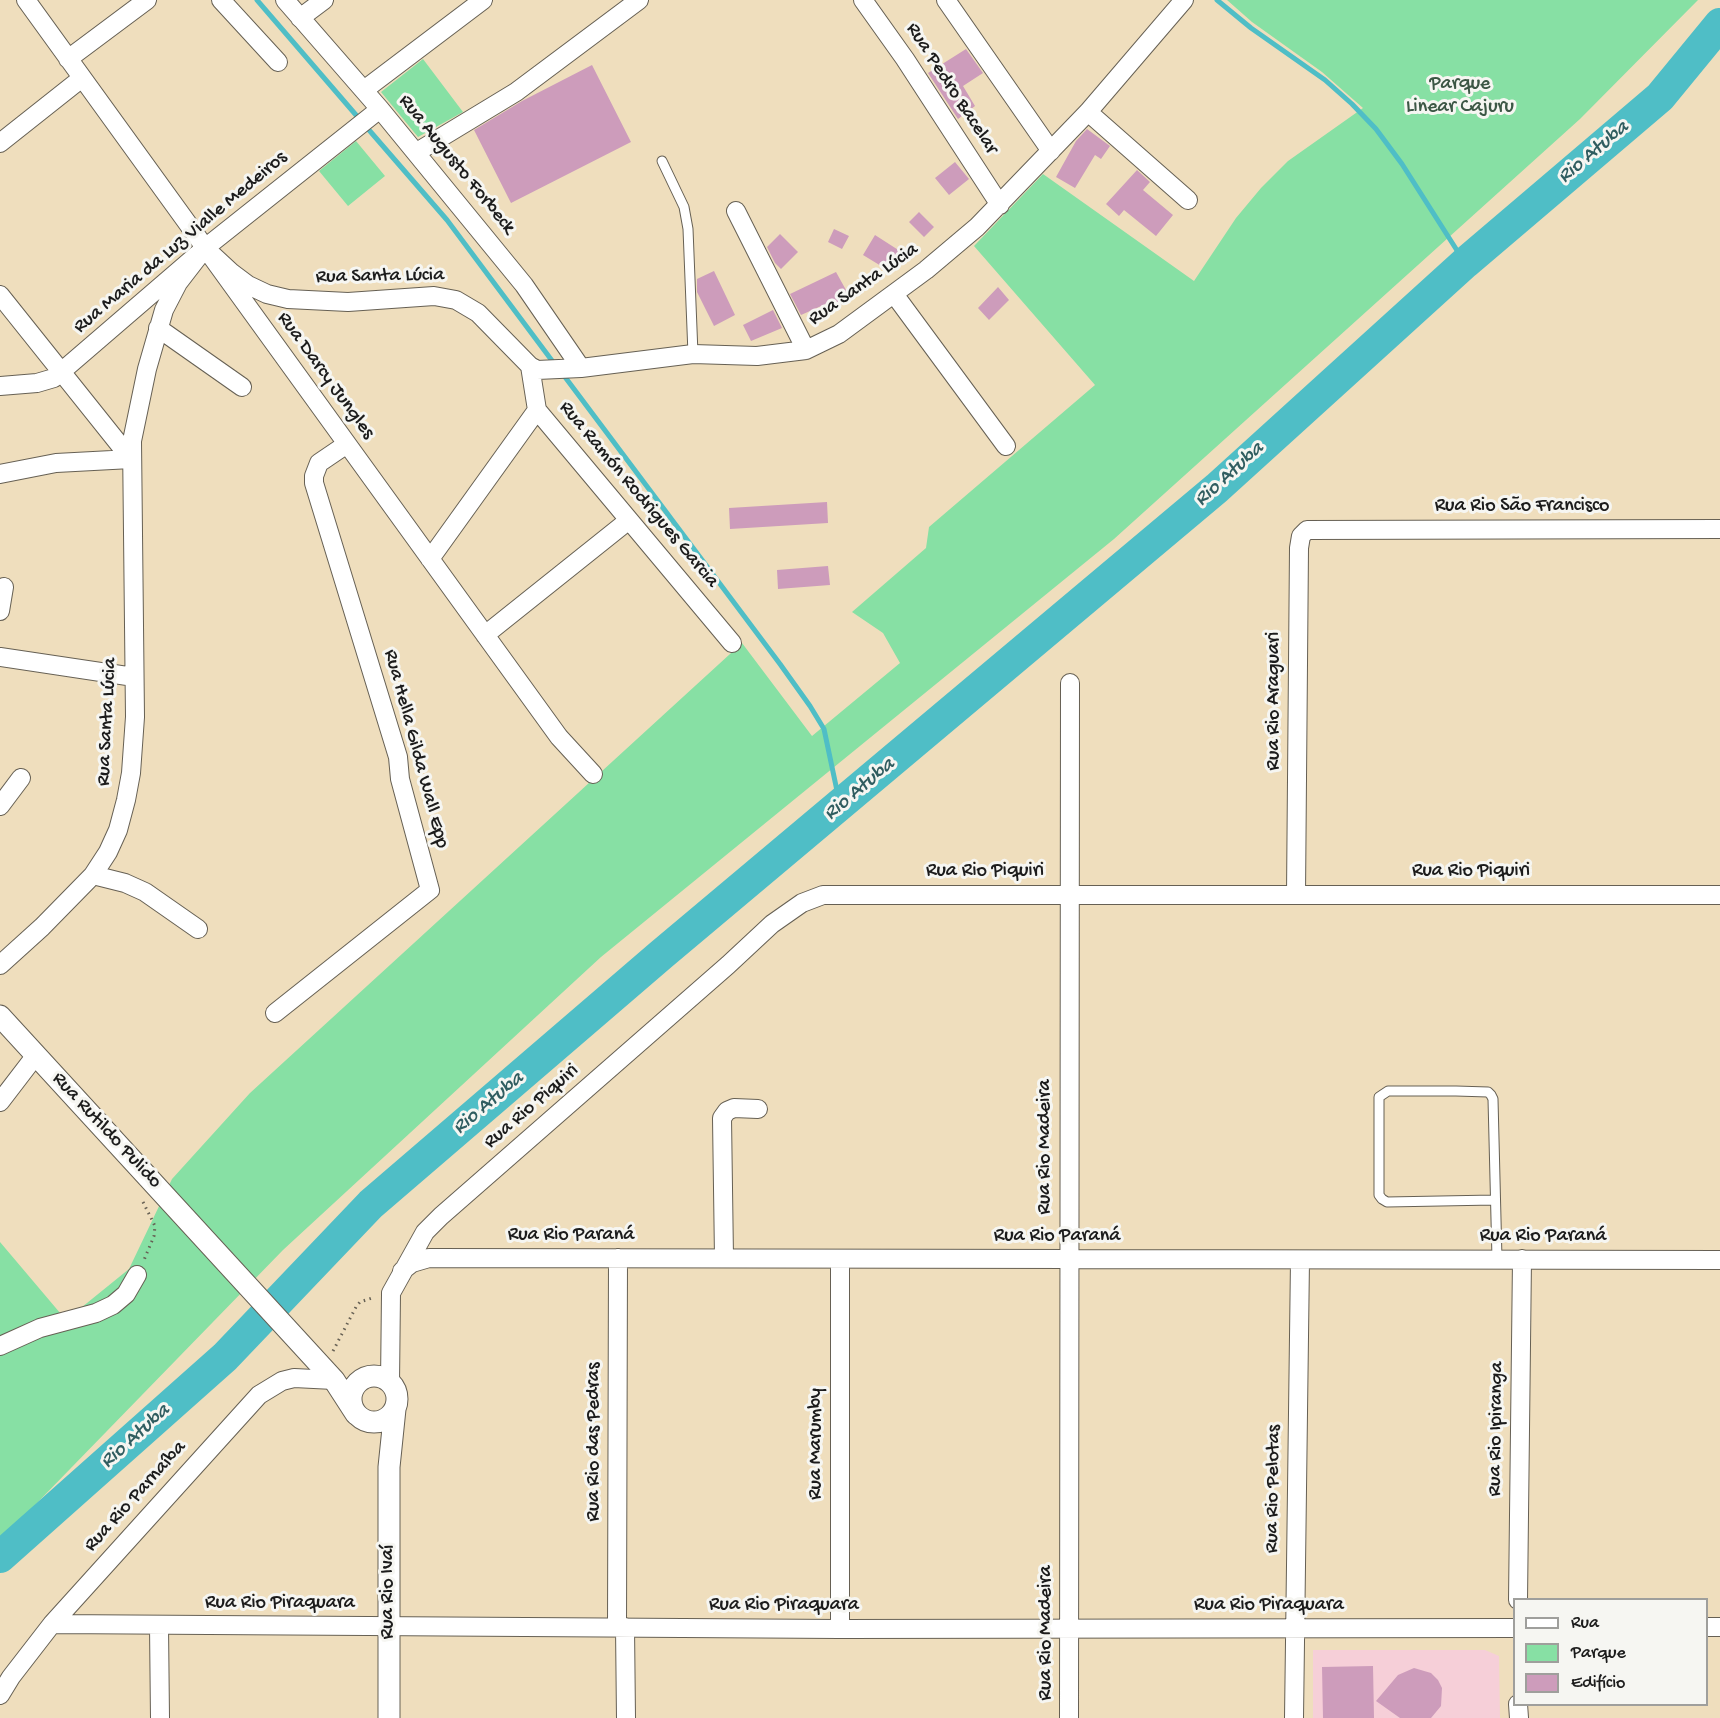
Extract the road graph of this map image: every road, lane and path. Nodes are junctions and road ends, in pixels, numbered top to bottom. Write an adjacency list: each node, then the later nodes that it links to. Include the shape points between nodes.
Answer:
1 (26, 0): 12 (street, Rua Darcy Jungles)
2 (147, 0): 12 (street)
3 (221, 0): 13 (street)
4 (285, 0): 11 (street, Rua Augusto Forbeck)
5 (324, 0): 11 (street)
6 (483, 0): 15 (street)
7 (639, 0): 20 (street, via 516,92)
8 (863, 0): 23 (street, Rua Pedro Bacelar)
9 (945, 0): 19 (street)
10 (1184, 0): 17 (street, Rua Santa Lúcia)
11 (300, 18): 15 (street, Rua Augusto Forbeck)
12 (68, 59): 14 (street, Rua Darcy Jungles)
13 (278, 63)
14 (82, 78): 18 (street); 25 (street, Rua Darcy Jungles)
15 (364, 90): 16 (street, Rua Augusto Forbeck)
16 (380, 109): 20 (street, Rua Augusto Forbeck); 25 (street, Rua Maria da Luz Vialle Medeiros)
17 (1088, 112): 19 (street, Rua Santa Lúcia); 22 (street)
18 (0, 143)
19 (1051, 151): 23 (street, Rua Santa Lúcia)
20 (417, 152): 32 (street, Rua Augusto Forbeck, via 524,285)
21 (662, 161): 30 (lane, via 684,207 688,229)
22 (1188, 200)
23 (1000, 205): 26 (street, Rua Santa Lúcia)
24 (736, 211): 29 (street)
25 (205, 248): 28 (street, Rua Santa Lúcia, via 178,283); 31 (street, Rua Santa Lúcia, via 248,285 267,294 348,302 434,296 456,300 478,314); 33 (street, Rua Maria da Luz Vialle Medeiros); 37 (street, Rua Darcy Jungles)
26 (894, 294): 29 (street, Rua Santa Lúcia, via 839,334); 38 (street)
27 (0, 295): 33 (street)
28 (158, 328): 35 (street); 39 (street, Rua Santa Lúcia, via 135,422)
29 (806, 350): 30 (street, Rua Santa Lúcia, via 757,356)
30 (693, 354): 32 (street, Rua Santa Lúcia)
31 (538, 368): 32 (street, Rua Santa Lúcia); 36 (street, Rua Ramón Rodrigues Garcia)
32 (581, 368)
33 (61, 372): 34 (street, Rua Maria da Luz Vialle Medeiros, via 47,381); 39 (street)
34 (0, 386)
35 (242, 387)
36 (537, 410): 41 (street, Rua Ramón Rodrigues Garcia); 44 (street)
37 (347, 444): 44 (street, Rua Darcy Jungles); 61 (street, Rua Hella Gilda Wall Epp, via 319,463 314,483 399,758 400,778 430,890)
38 (1006, 446)
39 (131, 459): 40 (street, via 56,463); 50 (street, Rua Santa Lúcia)
40 (0, 474)
41 (629, 520): 47 (street); 48 (street, Rua Ramón Rodrigues Garcia)
42 (1720, 529): 43 (street, Rua Rio São Francisco)
43 (1324, 530): 57 (street, Rua Rio Araguari, via 1307,530 1301,536 1299,548)
44 (430, 559): 47 (street, Rua Darcy Jungles)
45 (4, 587): 46 (street)
46 (0, 612)
47 (485, 635): 52 (street, Rua Darcy Jungles, via 559,737)
48 (732, 643)
49 (0, 657): 50 (street)
50 (134, 677): 55 (street, Rua Santa Lúcia, via 134,747 126,800 118,830)
51 (1070, 683): 56 (street, Rua Rio Madeira)
52 (593, 774)
53 (21, 778): 54 (street)
54 (0, 806)
55 (93, 875): 59 (street, via 145,892); 60 (street, Rua Santa Lúcia)
56 (1070, 894): 57 (street, Rua Rio Piquiri); 73 (street, Rua Rio Madeira); 77 (street, Rua Rio Piquiri, via 824,895 802,903 772,924 441,1216 425,1232)
57 (1296, 894): 58 (street, Rua Rio Piquiri)
58 (1720, 895)
59 (198, 929)
60 (0, 964)
61 (275, 1013)
62 (0, 1016): 63 (street, Rua Rutildo Pulido)
63 (36, 1055): 64 (street); 80 (street, Rua Rutildo Pulido)
64 (0, 1102)
65 (758, 1109): 69 (street, via 734,1108 722,1118)
66 (141, 1197): 76 (path, via 155,1226)
67 (1494, 1200): 67 (lane, via 1382,1199 1379,1097 1388,1092 1488,1092 1492,1099); 71 (lane)
68 (618, 1258): 69 (street, Rua Rio Paraná); 77 (street, Rua Rio Paraná, via 429,1258 412,1263); 90 (street, Rua Rio das Pedras)
69 (724, 1258): 70 (street, Rua Rio Paraná)
70 (840, 1259): 73 (street, Rua Rio Paraná); 93 (street, Rua Marumby)
71 (1497, 1259): 72 (street, Rua Rio Paraná); 74 (street, Rua Rio Paraná)
72 (1522, 1259): 75 (street, Rua Rio Paraná); 86 (street, Rua Rio Ipiranga)
73 (1069, 1260): 74 (street, Rua Rio Paraná); 94 (street, Rua Rio Madeira)
74 (1300, 1260): 91 (street, Rua Rio Pelotas)
75 (1720, 1260)
76 (137, 1275): 79 (street, via 126,1294 113,1305 40,1328)
77 (399, 1275): 78 (street)
78 (391, 1293): 80 (path, via 360,1302); 82 (street)
79 (0, 1346)
80 (324, 1368): 81 (street); 84 (street, Rua Rio Ivaí); 87 (street, Rua Rio Parnaíba, via 282,1381 259,1395)
81 (369, 1376): 82 (street); 84 (street, via 360,1380 351,1396 351,1405)
82 (390, 1383): 83 (street, Rua Rio Ivaí, via 397,1400)
83 (395, 1409): 84 (street, via 384,1420); 85 (street, Rua Rio Ivaí)
84 (362, 1418): 85 (street, Rua Rio Ivaí)
85 (389, 1467): 89 (street, Rua Rio Ivaí)
86 (1518, 1598)
87 (52, 1624): 88 (street, Rua Rio Piraquara); 95 (street, Rua Rio Parnaíba)
88 (159, 1626): 89 (street, Rua Rio Piraquara); 96 (street)
89 (388, 1626): 90 (street, Rua Rio Piraquara); 97 (street, Rua Rio Ivaí)
90 (621, 1627): 93 (street, Rua Rio Piraquara); 98 (street, Rua Rio das Pedras)
91 (1295, 1628): 92 (street, Rua Rio Piraquara); 94 (street, Rua Rio Piraquara); 100 (street, Rua Rio Pelotas)
92 (1513, 1628)
93 (840, 1629): 94 (street, Rua Rio Piraquara)
94 (1069, 1629): 99 (street, Rua Rio Madeira)
95 (0, 1695)
96 (160, 1718)
97 (389, 1718)
98 (626, 1718)
99 (1069, 1718)
100 (1294, 1718)

